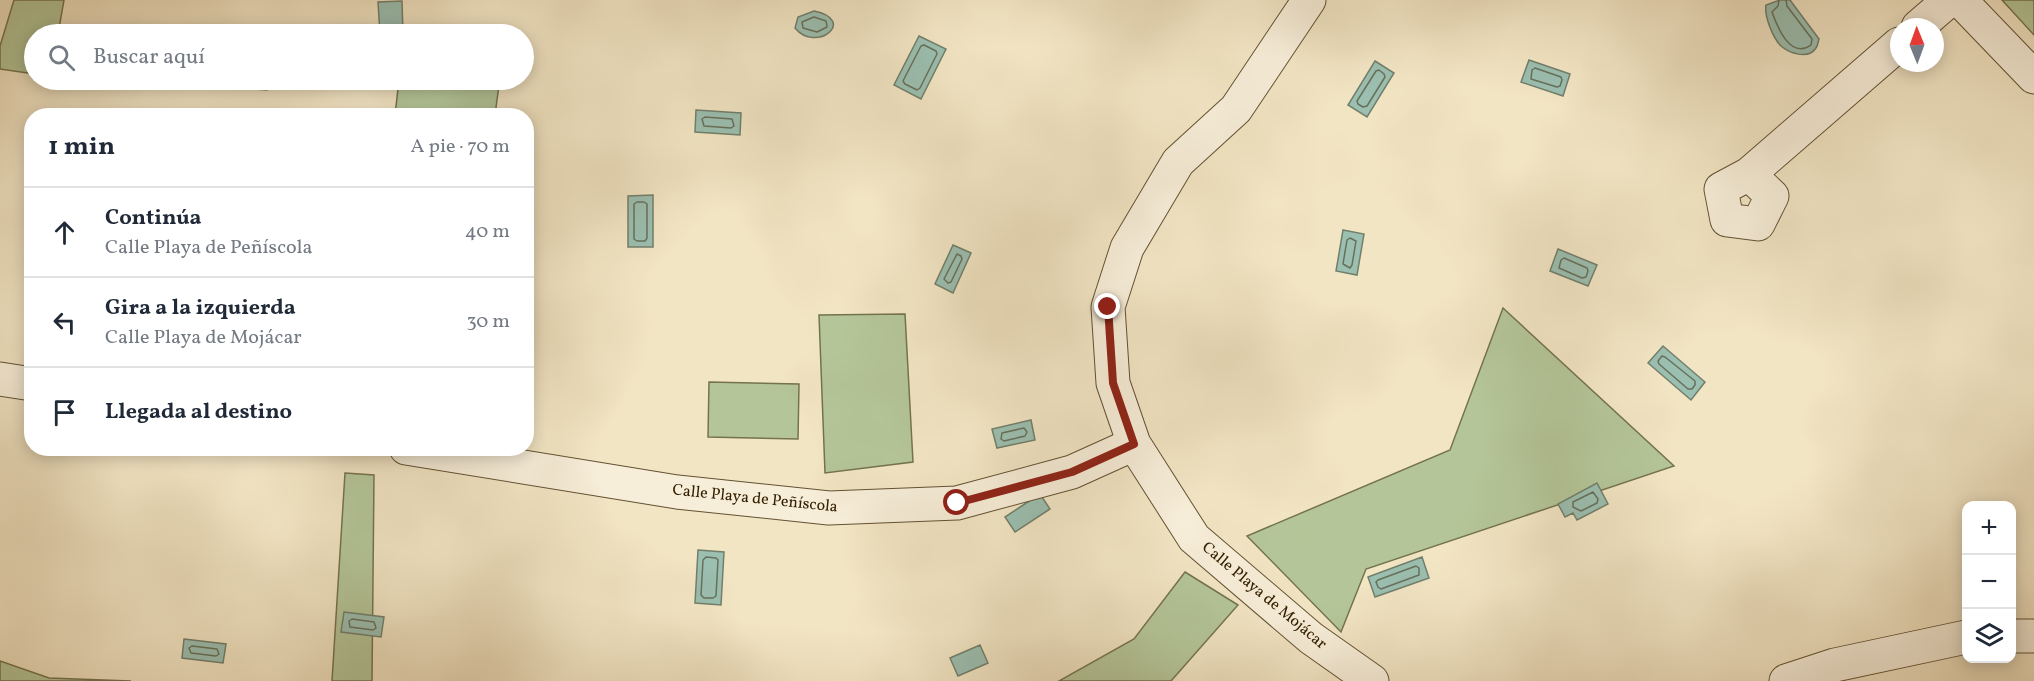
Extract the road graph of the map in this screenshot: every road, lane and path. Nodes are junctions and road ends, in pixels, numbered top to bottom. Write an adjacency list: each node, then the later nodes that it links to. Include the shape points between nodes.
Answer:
1 (1309, 0): 10 (street, Calle Playa de Mojácar, via 1236,108 1178,162 1127,248 1108,307 1113,383)
2 (1949, 0): 4 (street)
3 (1960, 0): 6 (street)
4 (1928, 18)
5 (1890, 52): 7 (street)
6 (2034, 77)
7 (1749, 174)
8 (0, 379): 9 (street)
9 (24, 383)
10 (1134, 444): 11 (street, Calle Playa de Peñíscola, via 1072,472 957,503 829,508 677,492); 15 (street, Calle Playa de Mojácar, via 1194,538 1311,638)
11 (455, 456)
12 (2016, 636): 13 (street)
13 (2034, 636)
14 (1962, 638): 16 (street, via 1835,665)
15 (1372, 681)
16 (1786, 681)

